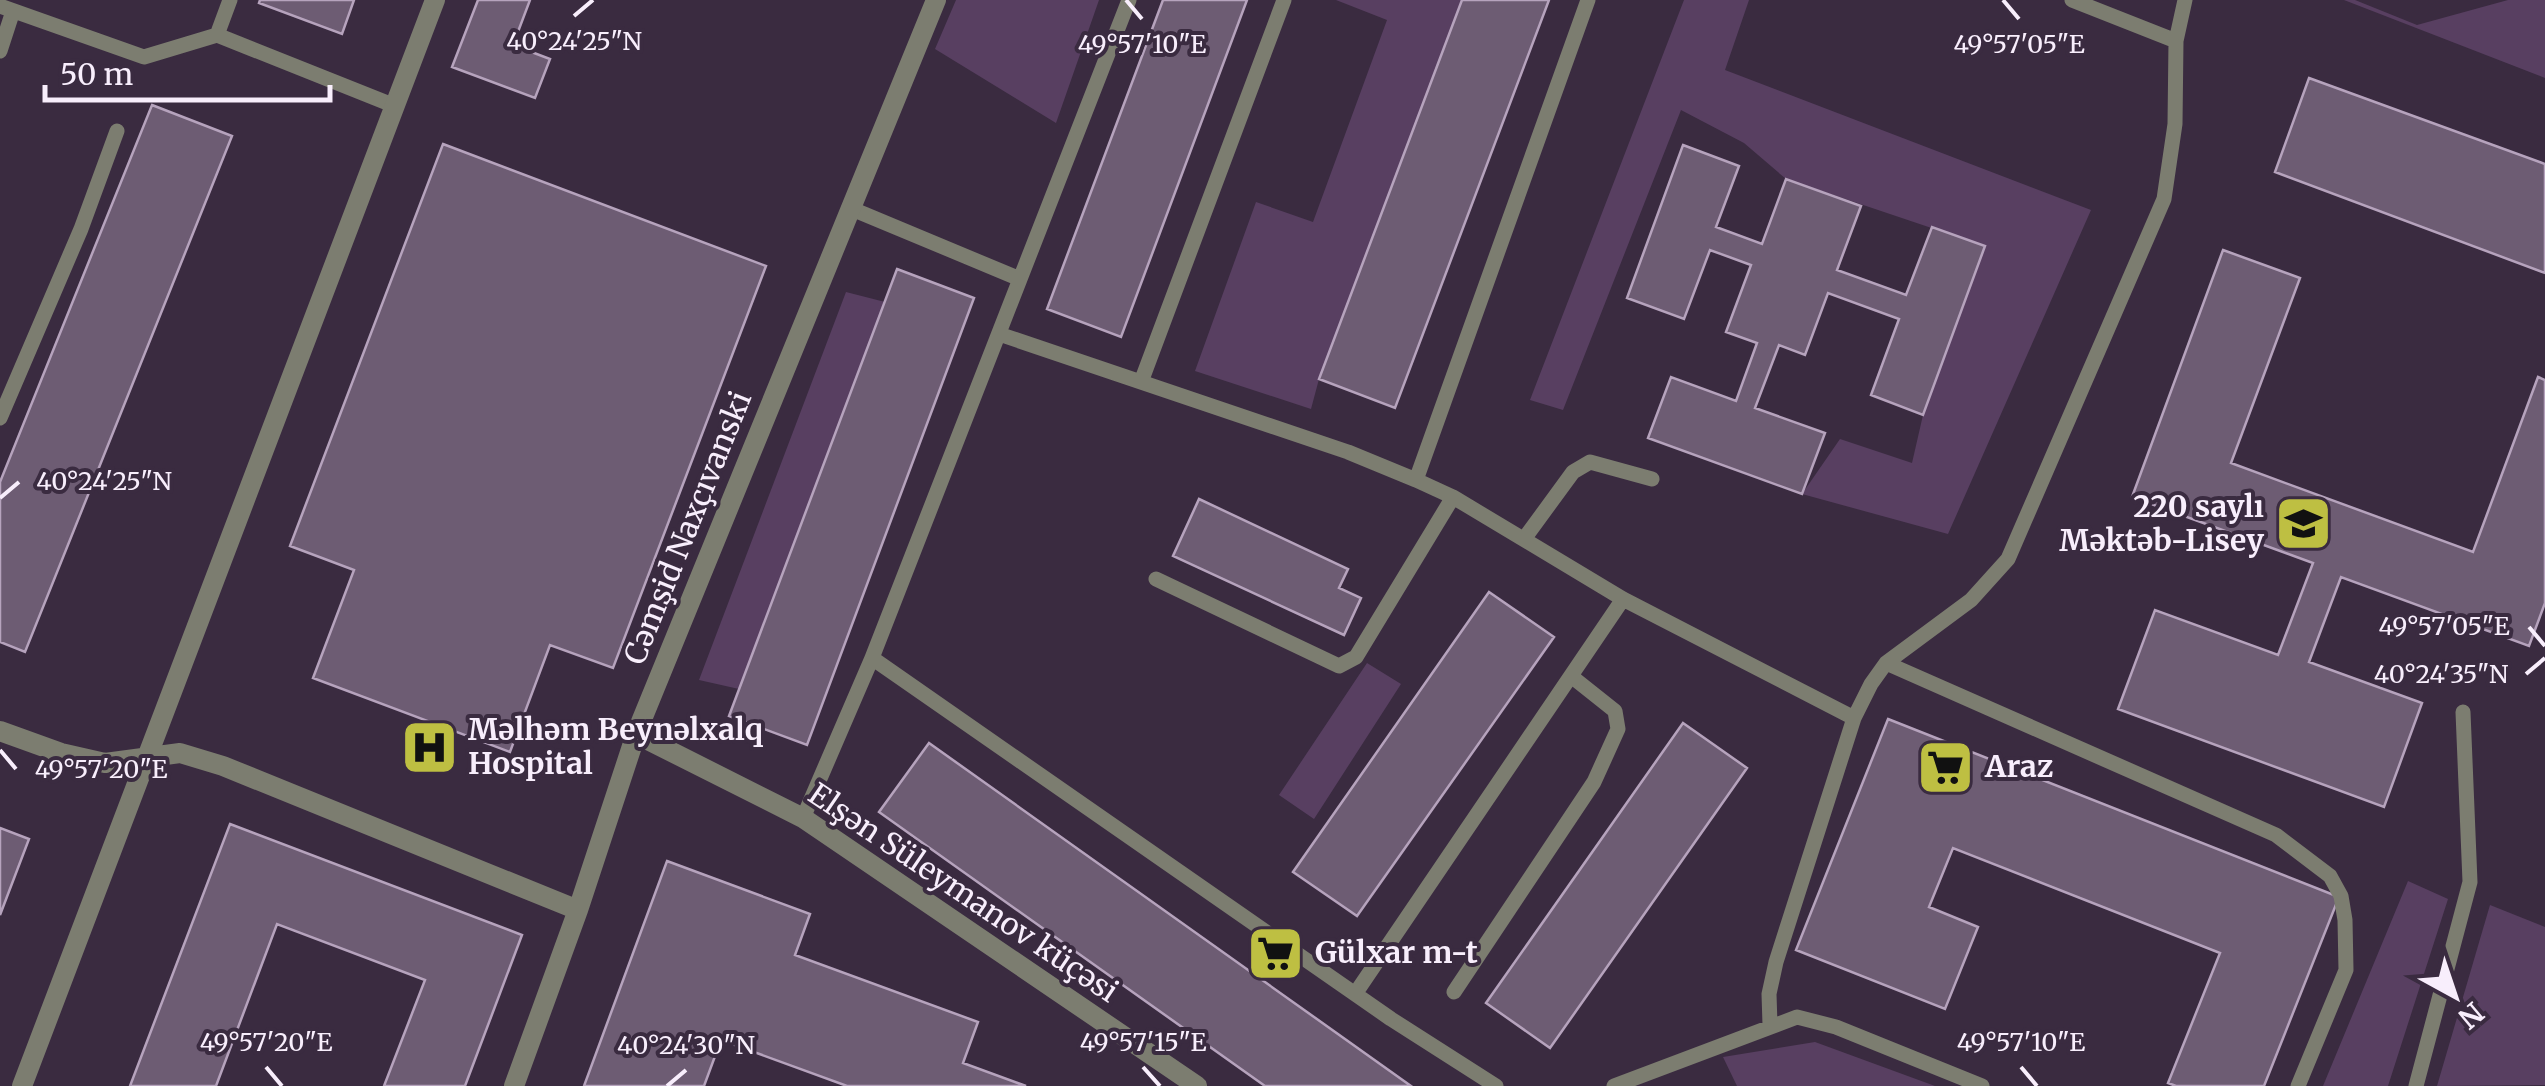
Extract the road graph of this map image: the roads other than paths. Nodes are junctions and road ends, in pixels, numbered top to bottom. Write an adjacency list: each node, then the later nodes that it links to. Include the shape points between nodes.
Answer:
1 (230, 0): 10 (lane)
2 (435, 0): 13 (street)
3 (936, 0): 15 (street, Cəmşid Naxçıvanski)
4 (1129, 0): 16 (lane)
5 (1284, 0): 18 (lane)
6 (1588, 0): 20 (lane)
7 (2072, 0): 11 (lane)
8 (2185, 0): 11 (lane)
9 (7, 8): 10 (lane, via 144,57); 12 (lane)
10 (216, 36): 13 (lane)
11 (2176, 41): 27 (lane, via 2175,124 2164,199 2008,558 1972,600)
12 (0, 51)
13 (395, 106): 33 (street)
14 (117, 132): 19 (lane)
15 (852, 209): 16 (lane); 32 (street, Cəmşid Naxçıvanski)
16 (1020, 280): 17 (lane)
17 (999, 334): 18 (lane); 26 (lane)
18 (1141, 382): 20 (lane)
19 (0, 418)
20 (1416, 480): 22 (lane)
21 (1652, 480): 23 (lane, via 1590,462 1573,472)
22 (1452, 498): 23 (lane); 24 (lane, via 1356,657 1339,666)
23 (1524, 538): 25 (lane)
24 (1156, 579)
25 (1623, 599): 28 (lane); 30 (lane)
26 (872, 658): 34 (lane); 37 (lane)
27 (1886, 663): 30 (lane); 45 (lane, via 2276,835 2330,876 2341,896 2346,970)
28 (1571, 676): 36 (lane, via 1615,711 1618,729 1594,782); 37 (lane)
29 (2463, 712): 46 (lane, via 2470,882)
30 (1854, 718): 38 (lane, via 1776,962)
31 (0, 731): 33 (street, via 105,763)
32 (636, 734): 34 (street, Elşən Süleymanov küçəsi); 35 (street, Cəmşid Naxçıvanski)
33 (148, 759): 35 (street, via 180,753 223,766); 40 (street)
34 (802, 818): 42 (street, Elşən Süleymanov küçəsi)
35 (578, 910): 41 (street, Cəmşid Naxçıvanski)
36 (1454, 992)
37 (1356, 994): 43 (lane)
38 (1770, 1025): 39 (lane); 44 (lane, via 1797,1017 1836,1027)
39 (1621, 1085)
40 (22, 1086)
41 (514, 1086)
42 (1197, 1086)
43 (1496, 1086)
44 (1982, 1086)
45 (2298, 1086)
46 (2416, 1086)

